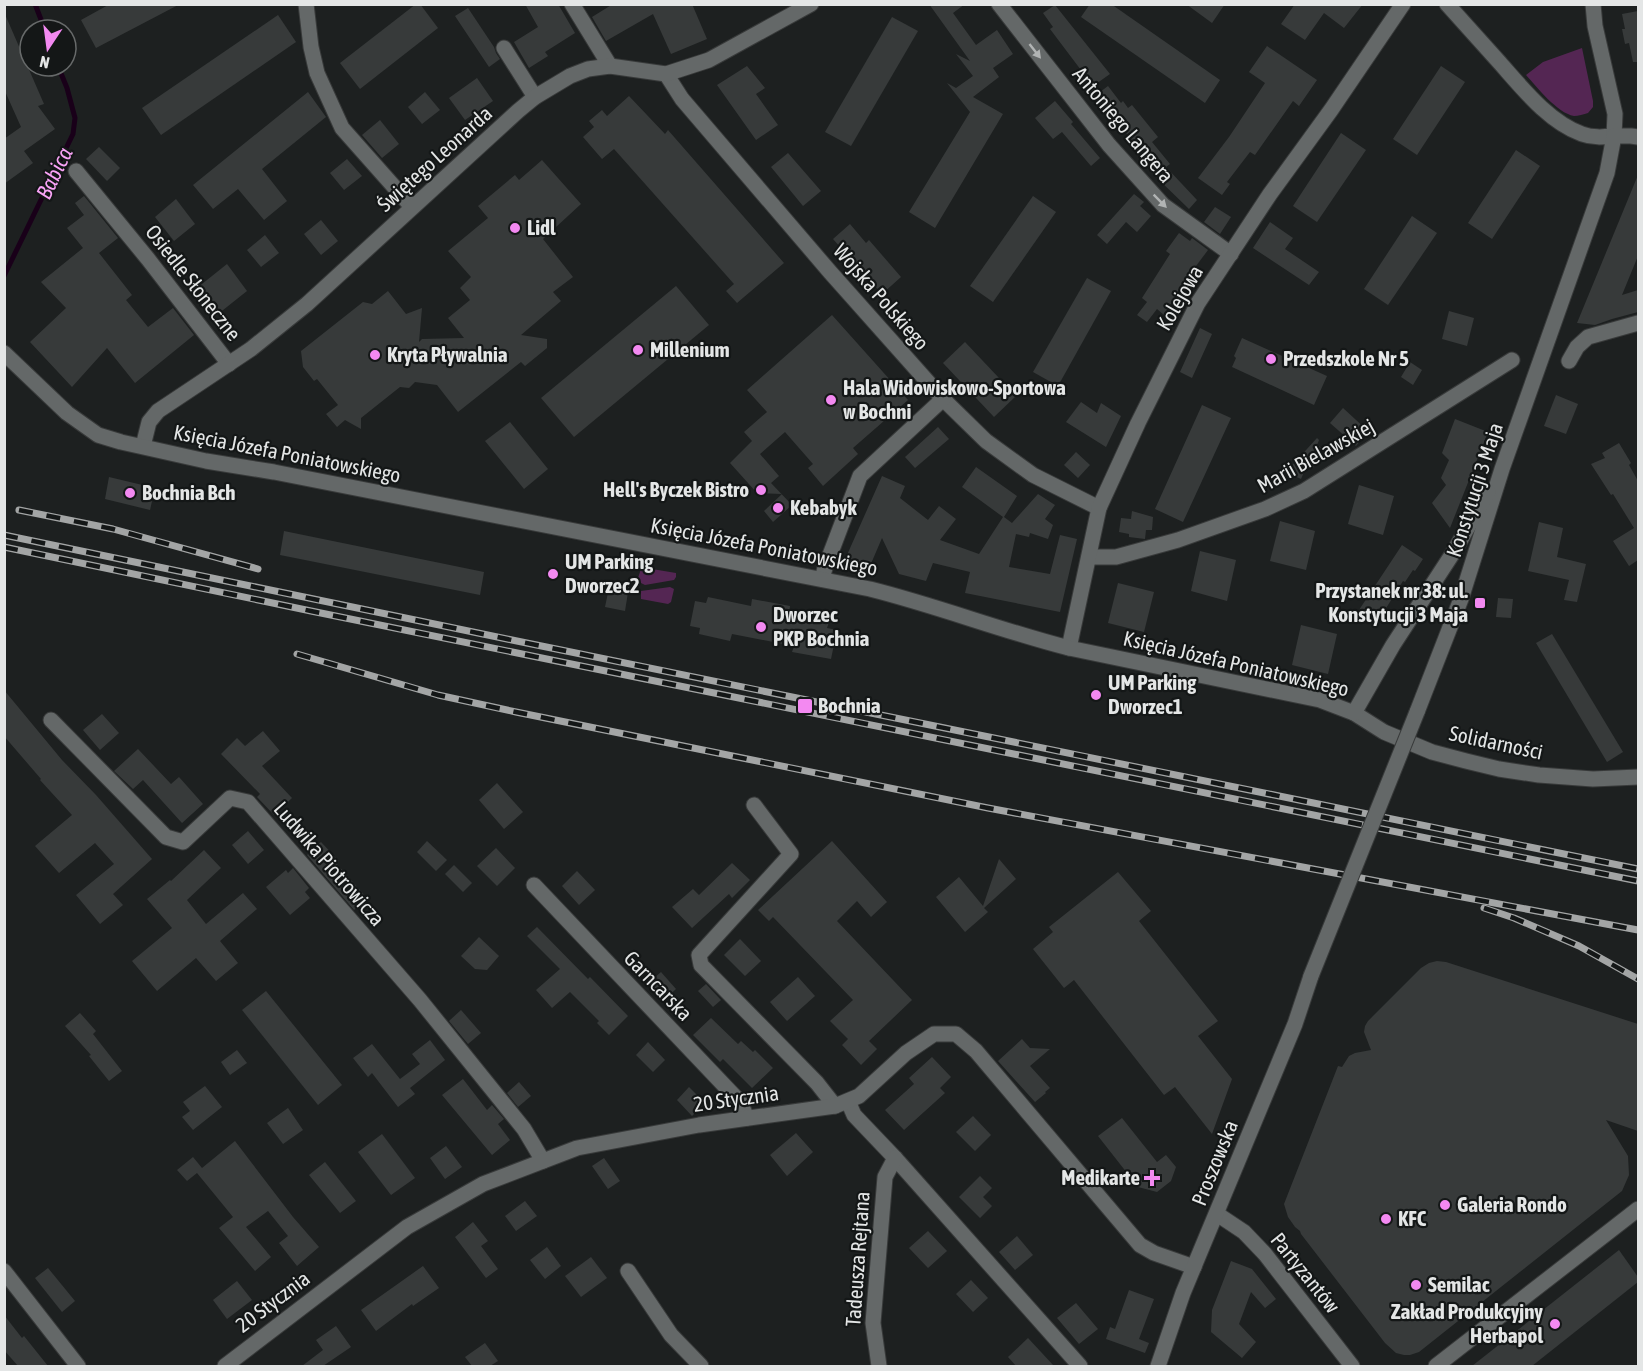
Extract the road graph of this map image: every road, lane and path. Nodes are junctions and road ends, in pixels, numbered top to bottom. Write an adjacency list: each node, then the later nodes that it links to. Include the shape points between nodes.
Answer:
1 (306, 4): 15 (street, via 317,73 342,128)
2 (572, 4): 9 (street)
3 (811, 4): 10 (street, Świętego Leonarda, via 710,60)
4 (999, 4): 16 (street, Antoniego Langera, one-way to 16, via 1109,145 1163,205)
5 (1403, 4): 16 (street, Kolejowa)
6 (1447, 4): 12 (street, via 1551,116 1582,135)
7 (1593, 4): 12 (street, Konstytucji 3 Maja, via 1615,114)
8 (504, 48): 11 (street)
9 (610, 66): 10 (street, Świętego Leonarda); 11 (street, Świętego Leonarda, via 570,76)
10 (666, 74): 22 (street, Wojska Polskiego, via 697,117)
11 (535, 97): 15 (street, Świętego Leonarda)
12 (1614, 136): 13 (street); 24 (street, Konstytucji 3 Maja, via 1607,173)
13 (1638, 137)
14 (76, 171): 21 (street, Osiedle Słoneczne)
15 (412, 207): 21 (street, Świętego Leonarda, via 307,304)
16 (1231, 254): 25 (street, Kolejowa, via 1198,303)
17 (1638, 323): 20 (street, via 1588,337)
18 (4, 353): 23 (street, Księcia Józefa Poniatowskiego, via 77,421 99,435)
19 (1512, 360): 28 (street, Marii Bielawskiej, via 1304,491 1178,540 1116,557)
20 (1569, 361)
21 (229, 364): 23 (street, Świętego Leonarda, via 158,411 149,422)
22 (943, 399): 25 (street, Wojska Polskiego, via 986,441 1033,475); 29 (street, via 860,476)
23 (142, 447): 29 (street, Księcia Józefa Poniatowskiego)
24 (1502, 469): 26 (street, Księcia Józefa Poniatowskiego); 27 (street, Konstytucji 3 Maja)
25 (1099, 508): 28 (street, Kolejowa)
26 (1453, 553): 27 (street, via 1463,550); 31 (street, Księcia Józefa Poniatowskiego)
27 (1475, 554): 36 (street, Konstytucji 3 Maja, bridge, via 1451,627)
28 (1089, 557): 30 (street, Kolejowa)
29 (822, 579): 30 (street, Księcia Józefa Poniatowskiego, via 917,600)
30 (1069, 648): 31 (street, Księcia Józefa Poniatowskiego, via 1320,700)
31 (1354, 713): 33 (street, Solidarności, via 1384,732 1432,752 1500,769 1593,779)
32 (51, 720): 40 (street, Ludwika Piotrowicza, via 166,837 183,842 230,798 248,802 420,1000 524,1129)
33 (1638, 777)
34 (754, 805): 37 (street, via 791,854 699,955 701,965)
35 (534, 885): 38 (street, Garncarska, via 740,1102)
36 (1311, 976): 42 (street, Proszowska)
37 (842, 1104): 38 (street, 20 Stycznia); 39 (street); 43 (street, 20 Stycznia, via 859,1096 906,1053 934,1034 956,1034 976,1051 1140,1245)
38 (747, 1118): 40 (street, 20 Stycznia, via 577,1148)
39 (895, 1158): 49 (street, Tadeusza Rejtana, via 885,1177 873,1323); 50 (street)
40 (543, 1161): 47 (street, 20 Stycznia, via 483,1184 407,1227)
41 (1638, 1209): 53 (street)
42 (1217, 1214): 43 (street, Proszowska); 52 (street, Partyzantów, via 1244,1232 1264,1254)
43 (1194, 1267): 51 (street, Proszowska)
44 (4, 1271): 46 (street)
45 (628, 1271): 48 (street, via 671,1335)
46 (78, 1366)
47 (225, 1366)
48 (701, 1366)
49 (879, 1366)
50 (1080, 1366)
51 (1158, 1366)
52 (1352, 1366)
53 (1437, 1366)

